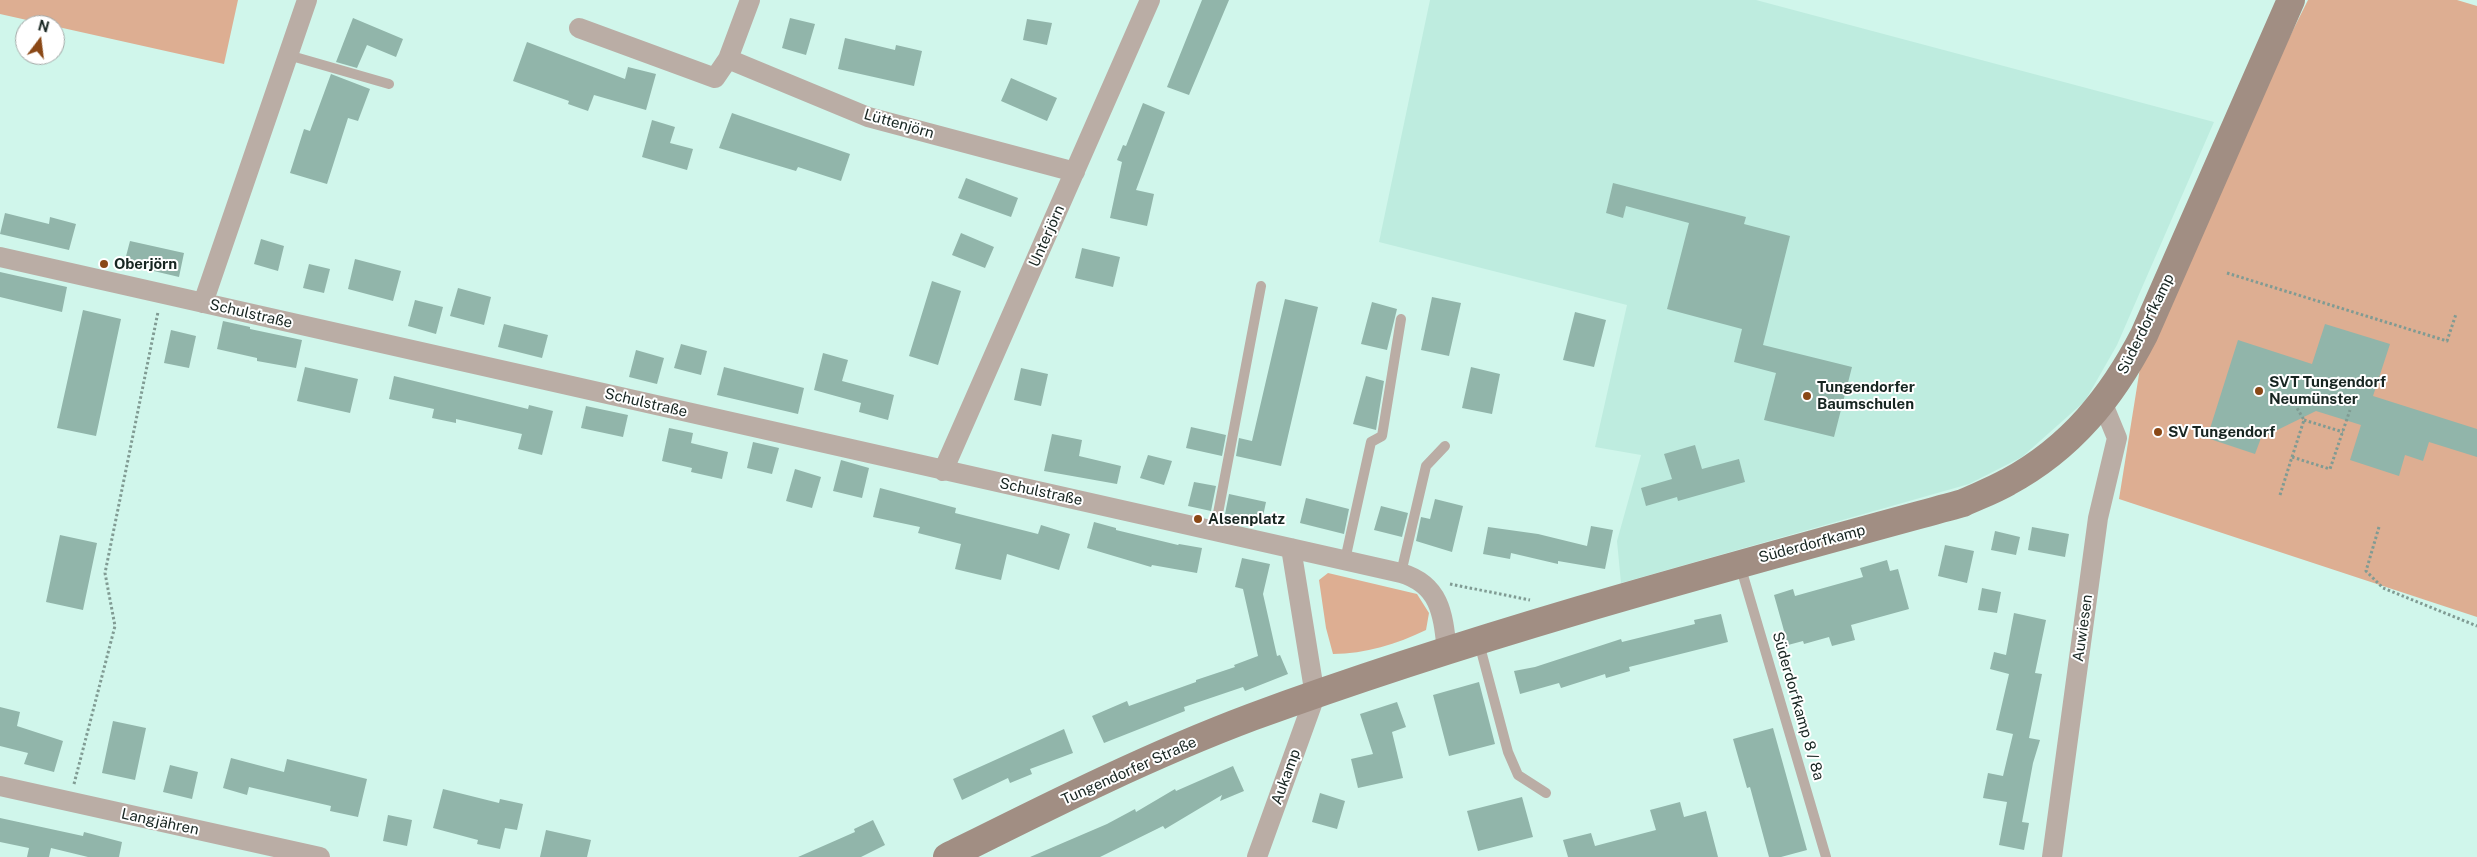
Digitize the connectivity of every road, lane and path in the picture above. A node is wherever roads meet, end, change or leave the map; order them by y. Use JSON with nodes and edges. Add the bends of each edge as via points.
{"nodes":[{"id":1,"x":307,"y":0,"type":"edge"},
{"id":2,"x":750,"y":0,"type":"edge"},
{"id":3,"x":1150,"y":0,"type":"edge"},
{"id":4,"x":2291,"y":0,"type":"edge"},
{"id":5,"x":579,"y":28,"type":"dead end"},
{"id":6,"x":288,"y":55,"type":"junction"},
{"id":7,"x":728,"y":59,"type":"junction"},
{"id":8,"x":389,"y":84,"type":"dead end"},
{"id":9,"x":1075,"y":172,"type":"junction"},
{"id":10,"x":0,"y":257,"type":"edge"},
{"id":11,"x":2227,"y":273,"type":"dead end"},
{"id":12,"x":1261,"y":286,"type":"dead end"},
{"id":13,"x":162,"y":294,"type":"junction"},
{"id":14,"x":203,"y":303,"type":"junction"},
{"id":15,"x":2456,"y":314,"type":"dead end"},
{"id":16,"x":1401,"y":319,"type":"dead end"},
{"id":17,"x":2102,"y":404,"type":"junction"},
{"id":18,"x":2297,"y":408,"type":"dead end"},
{"id":19,"x":2350,"y":410,"type":"dead end"},
{"id":20,"x":2304,"y":420,"type":"junction"},
{"id":21,"x":2343,"y":432,"type":"junction"},
{"id":22,"x":1445,"y":446,"type":"dead end"},
{"id":23,"x":2292,"y":457,"type":"junction"},
{"id":24,"x":942,"y":471,"type":"junction"},
{"id":25,"x":2280,"y":495,"type":"dead end"},
{"id":26,"x":2379,"y":527,"type":"dead end"},
{"id":27,"x":1215,"y":529,"type":"junction"},
{"id":28,"x":1292,"y":548,"type":"junction"},
{"id":29,"x":1345,"y":560,"type":"junction"},
{"id":30,"x":1740,"y":564,"type":"junction"},
{"id":31,"x":1408,"y":575,"type":"junction"},
{"id":32,"x":1540,"y":601,"type":"dead end"},
{"id":33,"x":2477,"y":626,"type":"edge"},
{"id":34,"x":1478,"y":642,"type":"junction"},
{"id":35,"x":1447,"y":651,"type":"junction"},
{"id":36,"x":1315,"y":696,"type":"junction"},
{"id":37,"x":0,"y":786,"type":"edge"},
{"id":38,"x":1546,"y":793,"type":"dead end"},
{"id":39,"x":69,"y":802,"type":"junction"},
{"id":40,"x":320,"y":857,"type":"edge"},
{"id":41,"x":947,"y":857,"type":"edge"},
{"id":42,"x":1257,"y":857,"type":"edge"},
{"id":43,"x":1826,"y":857,"type":"edge"},
{"id":44,"x":2052,"y":857,"type":"edge"}],
"edges":[{"from":1,"to":6,"type":"street"},
{"from":2,"to":7,"type":"street"},
{"from":3,"to":9,"type":"street","name":"Unterjörn"},
{"from":4,"to":17,"type":"main road","name":"Süderdorfkamp","via":[[2144,335]]},
{"from":5,"to":7,"type":"street","via":[[715,78]]},
{"from":6,"to":8,"type":"lane"},
{"from":6,"to":14,"type":"street"},
{"from":7,"to":9,"type":"street","name":"Lüttenjörn","via":[[868,117]]},
{"from":9,"to":24,"type":"street","name":"Unterjörn"},
{"from":10,"to":13,"type":"street","name":"Schulstraße"},
{"from":11,"to":15,"type":"path","via":[[2447,341]]},
{"from":12,"to":27,"type":"lane"},
{"from":13,"to":14,"type":"street","name":"Schulstraße"},
{"from":13,"to":39,"type":"path","via":[[105,573],[115,626]]},
{"from":14,"to":24,"type":"street","name":"Schulstraße"},
{"from":16,"to":29,"type":"lane","via":[[1382,436],[1371,442]]},
{"from":17,"to":30,"type":"main road","name":"Süderdorfkamp","via":[[2075,433],[2044,458],[2009,482],[1963,503]]},
{"from":17,"to":44,"type":"street","name":"Auwiesen","via":[[2117,438],[2098,518]]},
{"from":18,"to":20,"type":"path"},
{"from":19,"to":21,"type":"path"},
{"from":20,"to":21,"type":"path"},
{"from":20,"to":23,"type":"path"},
{"from":21,"to":23,"type":"path","via":[[2330,469]]},
{"from":22,"to":31,"type":"lane","via":[[1426,466]]},
{"from":23,"to":25,"type":"path"},
{"from":24,"to":27,"type":"street","name":"Schulstraße"},
{"from":26,"to":33,"type":"path","via":[[2366,570],[2383,588]]},
{"from":27,"to":28,"type":"street","name":"Schulstraße"},
{"from":28,"to":29,"type":"street"},
{"from":28,"to":36,"type":"street"},
{"from":29,"to":31,"type":"street"},
{"from":30,"to":34,"type":"main road","name":"Süderdorfkamp"},
{"from":30,"to":43,"type":"lane","name":"Süderdorfkamp 8 / 8a"},
{"from":31,"to":32,"type":"path"},
{"from":31,"to":35,"type":"street","via":[[1435,594],[1444,624]]},
{"from":34,"to":35,"type":"main road"},
{"from":34,"to":38,"type":"lane","via":[[1508,752],[1518,775]]},
{"from":35,"to":36,"type":"main road"},
{"from":36,"to":41,"type":"main road","name":"Tungendorfer Straße","via":[[1187,744]]},
{"from":36,"to":42,"type":"street","name":"Aukamp"},
{"from":37,"to":39,"type":"street","name":"Langjähren"},
{"from":39,"to":40,"type":"street","name":"Langjähren"}]}
